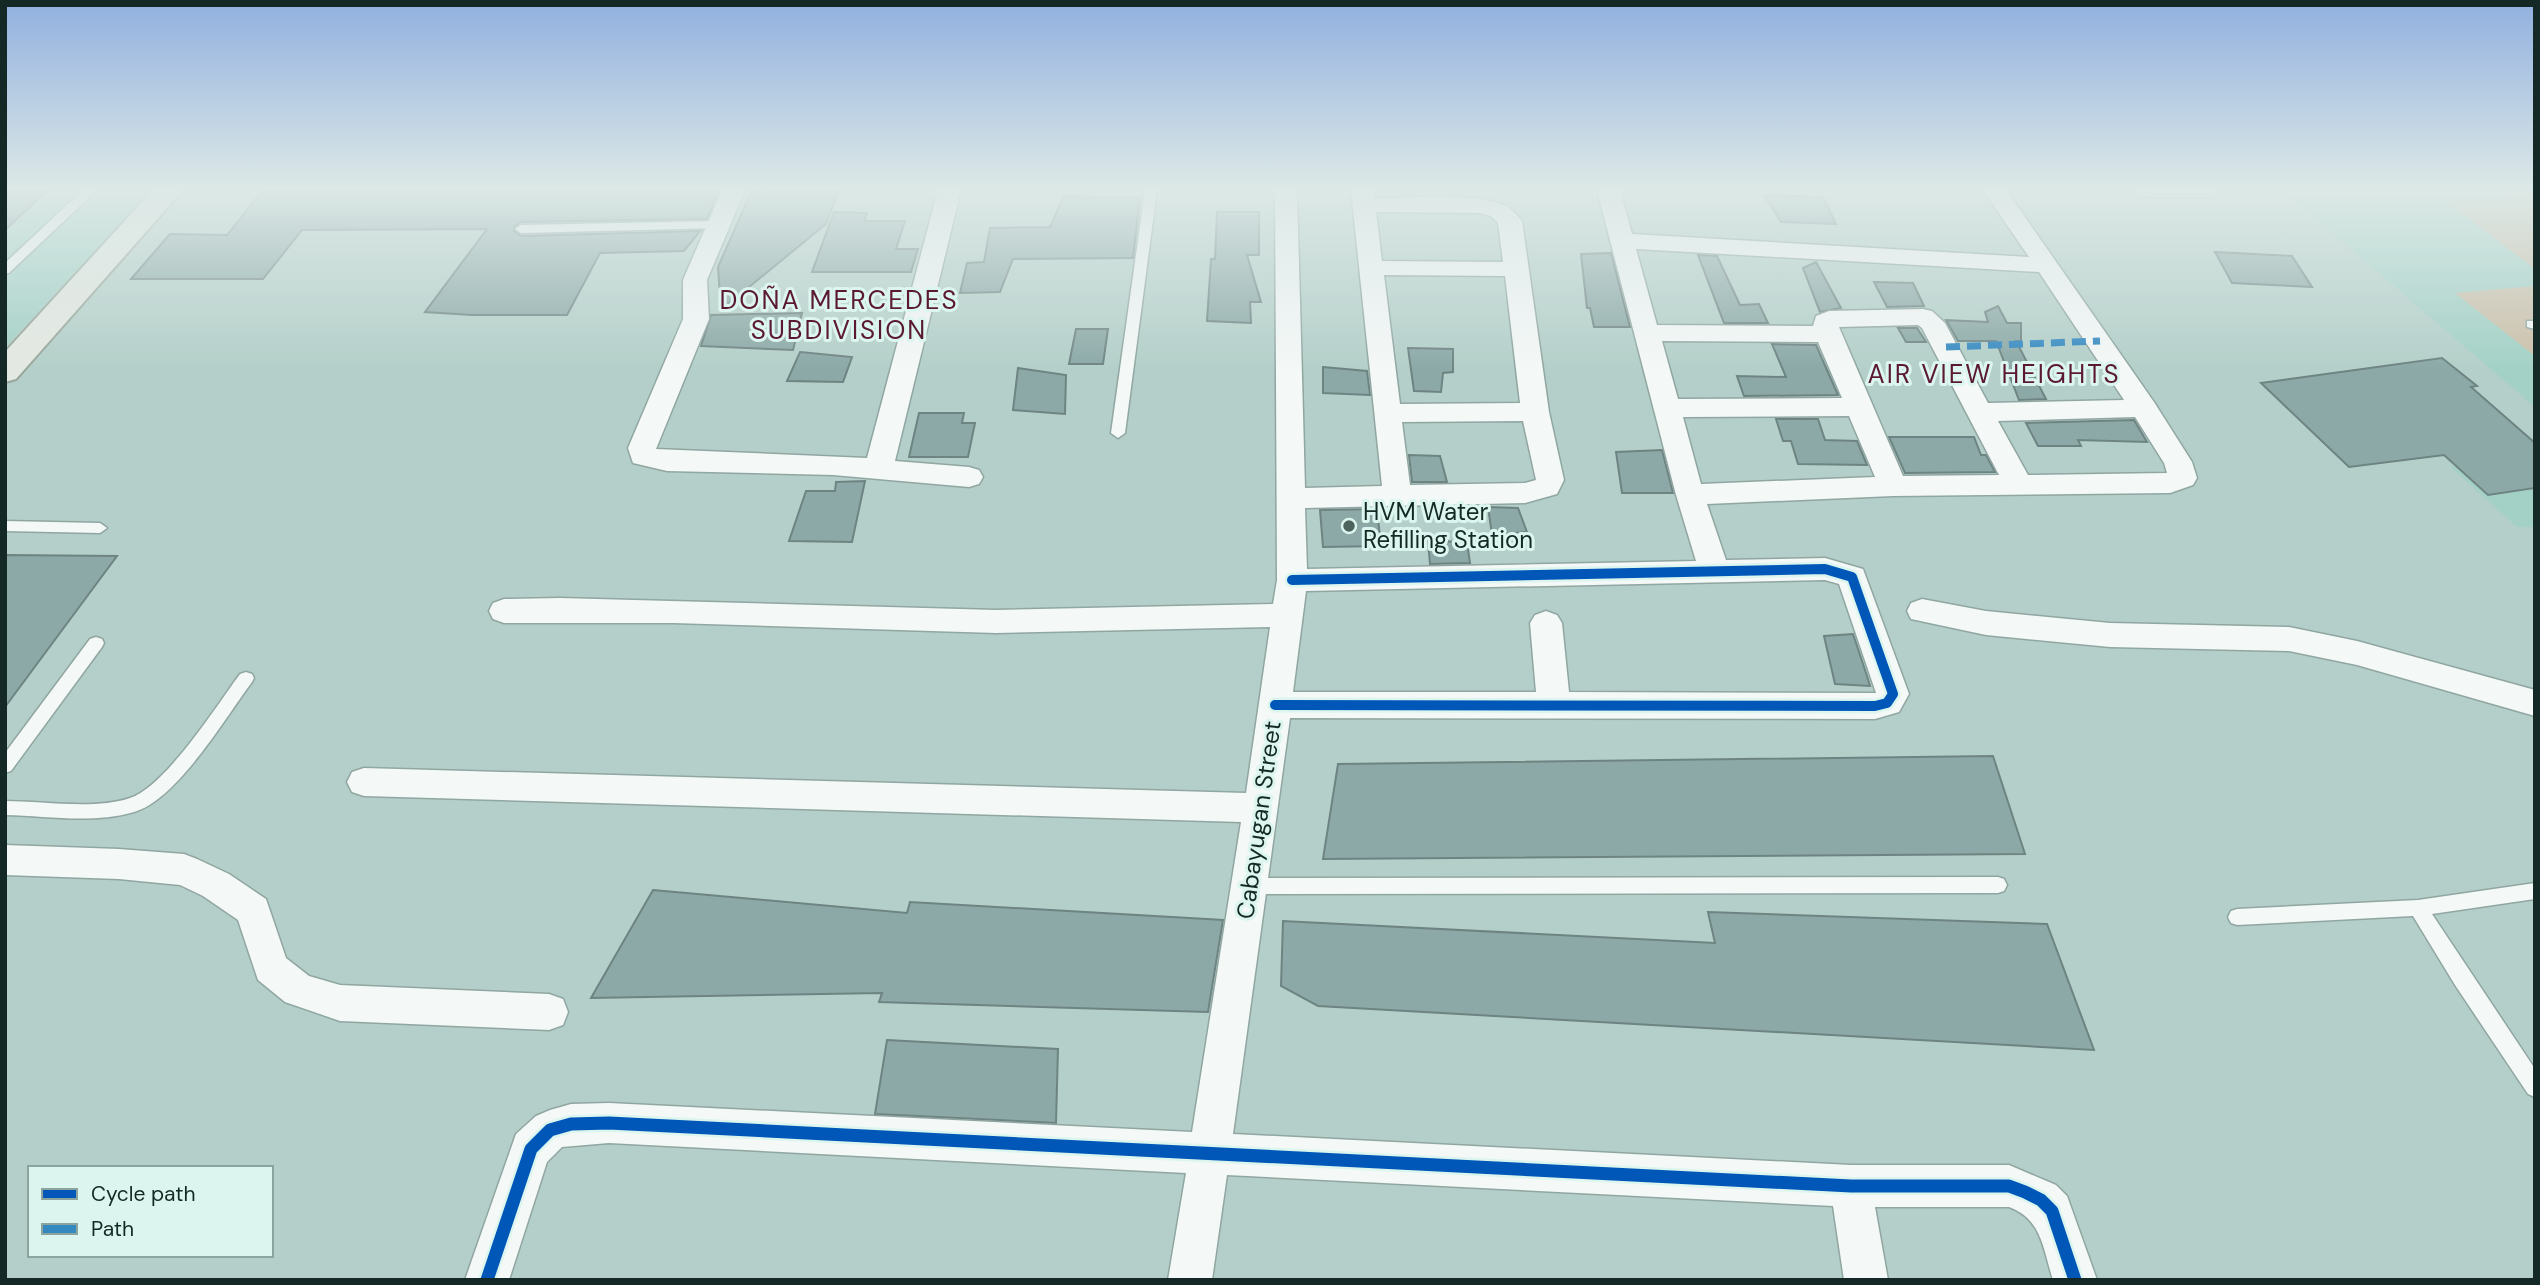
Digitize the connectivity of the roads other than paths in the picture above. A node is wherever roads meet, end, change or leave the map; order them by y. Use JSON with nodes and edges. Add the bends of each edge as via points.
{"nodes":[{"id":1,"x":26,"y":250,"type":"edge"},
{"id":2,"x":115,"y":250,"type":"edge"},
{"id":3,"x":707,"y":250,"type":"edge"},
{"id":4,"x":935,"y":250,"type":"edge"},
{"id":5,"x":1143,"y":250,"type":"edge"},
{"id":6,"x":1287,"y":250,"type":"edge"},
{"id":7,"x":1369,"y":250,"type":"edge"},
{"id":8,"x":1514,"y":250,"type":"edge"},
{"id":9,"x":1624,"y":250,"type":"edge"},
{"id":10,"x":1781,"y":250,"type":"edge"},
{"id":11,"x":2036,"y":250,"type":"edge"},
{"id":12,"x":2047,"y":265,"type":"junction"},
{"id":13,"x":1371,"y":268,"type":"junction"},
{"id":14,"x":1516,"y":269,"type":"junction"},
{"id":15,"x":5,"y":270,"type":"edge"},
{"id":16,"x":1646,"y":333,"type":"junction"},
{"id":17,"x":1828,"y":334,"type":"junction"},
{"id":18,"x":5,"y":372,"type":"edge"},
{"id":19,"x":1858,"y":407,"type":"junction"},
{"id":20,"x":1668,"y":408,"type":"junction"},
{"id":21,"x":2144,"y":408,"type":"junction"},
{"id":22,"x":1535,"y":412,"type":"junction"},
{"id":23,"x":1980,"y":412,"type":"junction"},
{"id":24,"x":1387,"y":413,"type":"junction"},
{"id":25,"x":1118,"y":433,"type":"dead end"},
{"id":26,"x":879,"y":467,"type":"junction"},
{"id":27,"x":969,"y":477,"type":"dead end"},
{"id":28,"x":2019,"y":485,"type":"junction"},
{"id":29,"x":1893,"y":486,"type":"junction"},
{"id":30,"x":1690,"y":495,"type":"junction"},
{"id":31,"x":1397,"y":496,"type":"junction"},
{"id":32,"x":1292,"y":498,"type":"junction"},
{"id":33,"x":5,"y":526,"type":"edge"},
{"id":34,"x":100,"y":528,"type":"dead end"},
{"id":35,"x":1715,"y":573,"type":"junction"},
{"id":36,"x":1292,"y":580,"type":"junction"},
{"id":37,"x":503,"y":611,"type":"dead end"},
{"id":38,"x":1922,"y":611,"type":"dead end"},
{"id":39,"x":1288,"y":615,"type":"junction"},
{"id":40,"x":1546,"y":623,"type":"dead end"},
{"id":41,"x":96,"y":643,"type":"dead end"},
{"id":42,"x":246,"y":678,"type":"dead end"},
{"id":43,"x":2535,"y":703,"type":"edge"},
{"id":44,"x":1275,"y":705,"type":"junction"},
{"id":45,"x":1554,"y":706,"type":"junction"},
{"id":46,"x":5,"y":766,"type":"edge"},
{"id":47,"x":364,"y":782,"type":"dead end"},
{"id":48,"x":5,"y":808,"type":"edge"},
{"id":49,"x":1260,"y":808,"type":"junction"},
{"id":50,"x":5,"y":860,"type":"edge"},
{"id":51,"x":1998,"y":885,"type":"dead end"},
{"id":52,"x":1250,"y":887,"type":"junction"},
{"id":53,"x":2535,"y":891,"type":"edge"},
{"id":54,"x":2418,"y":908,"type":"junction"},
{"id":55,"x":2237,"y":917,"type":"dead end"},
{"id":56,"x":549,"y":1012,"type":"dead end"},
{"id":57,"x":2535,"y":1087,"type":"edge"},
{"id":58,"x":1210,"y":1153,"type":"junction"},
{"id":59,"x":1851,"y":1186,"type":"junction"},
{"id":60,"x":487,"y":1280,"type":"edge"},
{"id":61,"x":1190,"y":1280,"type":"edge"},
{"id":62,"x":1866,"y":1280,"type":"edge"},
{"id":63,"x":2075,"y":1280,"type":"edge"}],
"edges":[{"from":1,"to":15,"type":"lane"},
{"from":2,"to":18,"type":"main road"},
{"from":3,"to":26,"type":"street","via":[[695,280],[696,319],[642,448],[643,456],[667,461]]},
{"from":4,"to":26,"type":"street"},
{"from":5,"to":25,"type":"lane"},
{"from":6,"to":32,"type":"street","name":"Cabayugan Street"},
{"from":7,"to":13,"type":"street"},
{"from":8,"to":14,"type":"street"},
{"from":9,"to":16,"type":"street"},
{"from":10,"to":12,"type":"street"},
{"from":11,"to":12,"type":"street"},
{"from":12,"to":21,"type":"street"},
{"from":13,"to":14,"type":"street"},
{"from":13,"to":24,"type":"street"},
{"from":14,"to":22,"type":"street"},
{"from":16,"to":17,"type":"street"},
{"from":16,"to":20,"type":"street"},
{"from":17,"to":19,"type":"street"},
{"from":17,"to":23,"type":"street","via":[[1825,322],[1835,318],[1923,317],[1936,328]]},
{"from":19,"to":20,"type":"street"},
{"from":19,"to":29,"type":"street"},
{"from":20,"to":30,"type":"street"},
{"from":21,"to":23,"type":"street"},
{"from":21,"to":28,"type":"street","via":[[2178,462],[2183,478],[2179,481]]},
{"from":22,"to":24,"type":"street"},
{"from":22,"to":31,"type":"street","via":[[1550,480],[1547,487],[1525,493]]},
{"from":23,"to":28,"type":"street"},
{"from":24,"to":31,"type":"street"},
{"from":26,"to":27,"type":"street"},
{"from":28,"to":29,"type":"street"},
{"from":29,"to":30,"type":"street"},
{"from":30,"to":35,"type":"street"},
{"from":31,"to":32,"type":"street"},
{"from":32,"to":36,"type":"street","name":"Cabayugan Street"},
{"from":33,"to":34,"type":"lane"},
{"from":35,"to":36,"type":"street"},
{"from":35,"to":45,"type":"street","via":[[1825,569],[1852,577],[1893,694],[1887,703]]},
{"from":36,"to":39,"type":"street","name":"Cabayugan Street"},
{"from":37,"to":39,"type":"street","via":[[955,621]]},
{"from":38,"to":43,"type":"street","via":[[2052,631],[2289,639],[2357,653]]},
{"from":39,"to":44,"type":"street","name":"Cabayugan Street"},
{"from":40,"to":45,"type":"street"},
{"from":41,"to":46,"type":"lane"},
{"from":42,"to":48,"type":"lane","via":[[163,786],[135,805]]},
{"from":44,"to":45,"type":"street"},
{"from":44,"to":49,"type":"street","name":"Cabayugan Street"},
{"from":47,"to":49,"type":"street"},
{"from":49,"to":52,"type":"street","name":"Cabayugan Street"},
{"from":50,"to":56,"type":"street","via":[[184,870],[253,910],[271,968],[298,990],[341,1003]]},
{"from":51,"to":52,"type":"lane"},
{"from":52,"to":58,"type":"street","name":"Cabayugan Street"},
{"from":53,"to":54,"type":"lane"},
{"from":54,"to":55,"type":"lane"},
{"from":54,"to":57,"type":"lane"},
{"from":58,"to":59,"type":"street"},
{"from":58,"to":60,"type":"street","via":[[571,1124],[550,1130],[531,1149]]},
{"from":58,"to":61,"type":"street","name":"Cabayugan Street"},
{"from":59,"to":62,"type":"street"},
{"from":59,"to":63,"type":"street","via":[[2009,1186],[2025,1192],[2052,1211]]}]}
